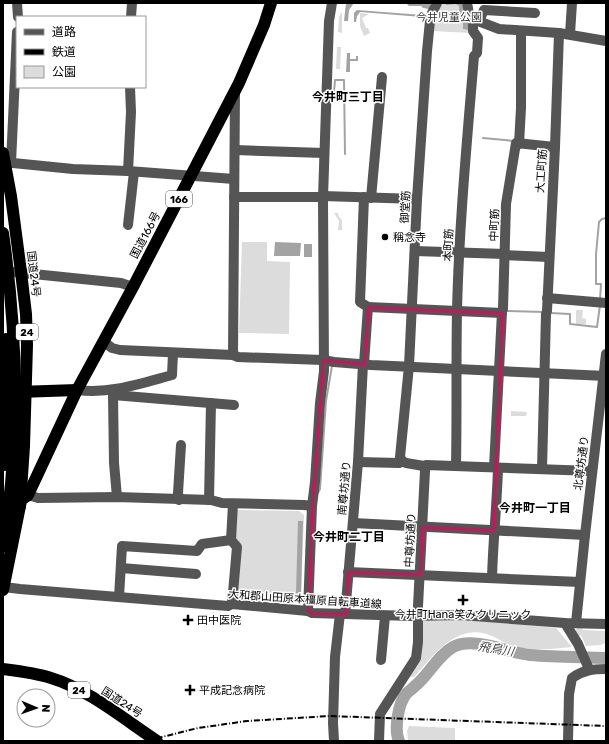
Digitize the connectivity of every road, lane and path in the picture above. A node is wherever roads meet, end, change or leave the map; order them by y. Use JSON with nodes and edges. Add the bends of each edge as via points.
{"nodes":[{"id":1,"x":17,"y":3,"type":"edge"},
{"id":2,"x":132,"y":3,"type":"edge"},
{"id":3,"x":271,"y":3,"type":"edge"},
{"id":4,"x":332,"y":3,"type":"edge"},
{"id":5,"x":437,"y":3,"type":"edge"},
{"id":6,"x":467,"y":3,"type":"edge"},
{"id":7,"x":572,"y":3,"type":"edge"},
{"id":8,"x":535,"y":13,"type":"dead end"},
{"id":9,"x":18,"y":16,"type":"edge"},
{"id":10,"x":131,"y":16,"type":"edge"},
{"id":11,"x":475,"y":22,"type":"junction"},
{"id":12,"x":521,"y":32,"type":"junction"},
{"id":13,"x":559,"y":33,"type":"junction"},
{"id":14,"x":570,"y":34,"type":"junction"},
{"id":15,"x":606,"y":41,"type":"edge"},
{"id":16,"x":16,"y":69,"type":"edge"},
{"id":17,"x":382,"y":77,"type":"dead end"},
{"id":18,"x":130,"y":88,"type":"edge"},
{"id":19,"x":235,"y":91,"type":"junction"},
{"id":20,"x":517,"y":143,"type":"junction"},
{"id":21,"x":555,"y":147,"type":"junction"},
{"id":22,"x":235,"y":150,"type":"junction"},
{"id":23,"x":324,"y":153,"type":"junction"},
{"id":24,"x":6,"y":160,"type":"edge"},
{"id":25,"x":131,"y":172,"type":"junction"},
{"id":26,"x":190,"y":177,"type":"junction"},
{"id":27,"x":3,"y":180,"type":"edge"},
{"id":28,"x":234,"y":180,"type":"junction"},
{"id":29,"x":234,"y":197,"type":"junction"},
{"id":30,"x":323,"y":197,"type":"junction"},
{"id":31,"x":367,"y":198,"type":"junction"},
{"id":32,"x":417,"y":199,"type":"junction"},
{"id":33,"x":128,"y":225,"type":"dead end"},
{"id":34,"x":3,"y":233,"type":"edge"},
{"id":35,"x":415,"y":251,"type":"junction"},
{"id":36,"x":460,"y":253,"type":"junction"},
{"id":37,"x":505,"y":255,"type":"junction"},
{"id":38,"x":549,"y":257,"type":"junction"},
{"id":39,"x":3,"y":271,"type":"edge"},
{"id":40,"x":19,"y":276,"type":"junction"},
{"id":41,"x":133,"y":287,"type":"junction"},
{"id":42,"x":547,"y":298,"type":"junction"},
{"id":43,"x":606,"y":303,"type":"edge"},
{"id":44,"x":3,"y":305,"type":"edge"},
{"id":45,"x":368,"y":307,"type":"junction"},
{"id":46,"x":412,"y":308,"type":"junction"},
{"id":47,"x":458,"y":310,"type":"junction"},
{"id":48,"x":502,"y":311,"type":"junction"},
{"id":49,"x":103,"y":341,"type":"junction"},
{"id":50,"x":173,"y":353,"type":"junction"},
{"id":51,"x":606,"y":354,"type":"edge"},
{"id":52,"x":233,"y":355,"type":"junction"},
{"id":53,"x":323,"y":360,"type":"junction"},
{"id":54,"x":364,"y":364,"type":"junction"},
{"id":55,"x":409,"y":366,"type":"junction"},
{"id":56,"x":457,"y":368,"type":"junction"},
{"id":57,"x":500,"y":370,"type":"junction"},
{"id":58,"x":544,"y":372,"type":"junction"},
{"id":59,"x":605,"y":376,"type":"edge"},
{"id":60,"x":77,"y":390,"type":"junction"},
{"id":61,"x":3,"y":391,"type":"edge"},
{"id":62,"x":25,"y":392,"type":"junction"},
{"id":63,"x":113,"y":393,"type":"junction"},
{"id":64,"x":212,"y":403,"type":"junction"},
{"id":65,"x":234,"y":405,"type":"dead end"},
{"id":66,"x":181,"y":445,"type":"dead end"},
{"id":67,"x":402,"y":461,"type":"junction"},
{"id":68,"x":358,"y":462,"type":"junction"},
{"id":69,"x":424,"y":466,"type":"junction"},
{"id":70,"x":456,"y":466,"type":"junction"},
{"id":71,"x":496,"y":467,"type":"junction"},
{"id":72,"x":542,"y":469,"type":"junction"},
{"id":73,"x":592,"y":471,"type":"junction"},
{"id":74,"x":3,"y":494,"type":"edge"},
{"id":75,"x":28,"y":495,"type":"junction"},
{"id":76,"x":117,"y":497,"type":"junction"},
{"id":77,"x":179,"y":500,"type":"junction"},
{"id":78,"x":209,"y":500,"type":"junction"},
{"id":79,"x":233,"y":504,"type":"junction"},
{"id":80,"x":20,"y":506,"type":"junction"},
{"id":81,"x":312,"y":506,"type":"junction"},
{"id":82,"x":353,"y":523,"type":"junction"},
{"id":83,"x":422,"y":527,"type":"junction"},
{"id":84,"x":493,"y":530,"type":"junction"},
{"id":85,"x":585,"y":534,"type":"junction"},
{"id":86,"x":231,"y":540,"type":"junction"},
{"id":87,"x":3,"y":547,"type":"edge"},
{"id":88,"x":121,"y":568,"type":"junction"},
{"id":89,"x":348,"y":572,"type":"junction"},
{"id":90,"x":196,"y":574,"type":"dead end"},
{"id":91,"x":420,"y":574,"type":"junction"},
{"id":92,"x":492,"y":578,"type":"junction"},
{"id":93,"x":580,"y":582,"type":"junction"},
{"id":94,"x":3,"y":588,"type":"edge"},
{"id":95,"x":119,"y":597,"type":"junction"},
{"id":96,"x":232,"y":604,"type":"junction"},
{"id":97,"x":308,"y":611,"type":"junction"},
{"id":98,"x":343,"y":614,"type":"junction"},
{"id":99,"x":384,"y":616,"type":"junction"},
{"id":100,"x":418,"y":616,"type":"junction"},
{"id":101,"x":565,"y":623,"type":"junction"},
{"id":102,"x":576,"y":623,"type":"junction"},
{"id":103,"x":606,"y":624,"type":"edge"},
{"id":104,"x":381,"y":660,"type":"dead end"},
{"id":105,"x":588,"y":667,"type":"junction"},
{"id":106,"x":3,"y":669,"type":"edge"},
{"id":107,"x":606,"y":669,"type":"edge"},
{"id":108,"x":157,"y":741,"type":"edge"},
{"id":109,"x":334,"y":741,"type":"edge"},
{"id":110,"x":379,"y":741,"type":"edge"},
{"id":111,"x":568,"y":741,"type":"edge"}],
"edges":[{"from":1,"to":9,"type":"street"},
{"from":2,"to":10,"type":"street"},
{"from":3,"to":19,"type":"highway","name":"国道166号","number":"166"},
{"from":4,"to":23,"type":"street","via":[[329,21]]},
{"from":5,"to":32,"type":"street","name":"御堂筋","via":[[430,21]]},
{"from":6,"to":11,"type":"street","name":"本町筋","via":[[469,14]]},
{"from":7,"to":14,"type":"street"},
{"from":8,"to":11,"type":"street","via":[[484,10]]},
{"from":11,"to":12,"type":"street"},
{"from":11,"to":36,"type":"street","name":"本町筋","via":[[473,31],[478,38],[467,137]]},
{"from":12,"to":13,"type":"street"},
{"from":12,"to":20,"type":"street","name":"中町筋","via":[[521,108]]},
{"from":13,"to":14,"type":"street"},
{"from":13,"to":21,"type":"street","name":"大工町筋"},
{"from":14,"to":15,"type":"street"},
{"from":16,"to":24,"type":"street"},
{"from":17,"to":31,"type":"street"},
{"from":18,"to":25,"type":"street"},
{"from":19,"to":22,"type":"street"},
{"from":19,"to":26,"type":"highway","name":"国道166号","number":"166"},
{"from":20,"to":21,"type":"street"},
{"from":20,"to":37,"type":"street","name":"中町筋","via":[[506,204]]},
{"from":21,"to":38,"type":"street","name":"大工町筋"},
{"from":22,"to":23,"type":"street"},
{"from":22,"to":28,"type":"street"},
{"from":23,"to":30,"type":"street"},
{"from":24,"to":25,"type":"street","via":[[73,169]]},
{"from":24,"to":40,"type":"highway","name":"国道24号","number":"24"},
{"from":25,"to":26,"type":"street"},
{"from":25,"to":33,"type":"street"},
{"from":26,"to":28,"type":"street"},
{"from":26,"to":41,"type":"highway","name":"国道166号","number":"166"},
{"from":27,"to":40,"type":"highway"},
{"from":28,"to":29,"type":"street"},
{"from":29,"to":30,"type":"street"},
{"from":29,"to":52,"type":"street"},
{"from":30,"to":31,"type":"street"},
{"from":30,"to":53,"type":"street"},
{"from":31,"to":32,"type":"street"},
{"from":31,"to":45,"type":"street","via":[[360,302]]},
{"from":32,"to":35,"type":"street","name":"御堂筋"},
{"from":34,"to":87,"type":"highway","via":[[16,388],[13,479]]},
{"from":35,"to":36,"type":"street"},
{"from":35,"to":46,"type":"street","name":"御堂筋"},
{"from":36,"to":37,"type":"street"},
{"from":36,"to":47,"type":"street","name":"本町筋"},
{"from":37,"to":38,"type":"street"},
{"from":37,"to":48,"type":"street","name":"中町筋"},
{"from":38,"to":42,"type":"street","name":"大工町筋"},
{"from":39,"to":40,"type":"street"},
{"from":40,"to":41,"type":"street","via":[[121,283]]},
{"from":40,"to":62,"type":"highway","name":"国道24号","number":"24","via":[[26,314]]},
{"from":41,"to":49,"type":"highway","name":"国道166号","number":"166"},
{"from":42,"to":43,"type":"street"},
{"from":42,"to":58,"type":"street","name":"大工町筋"},
{"from":44,"to":74,"type":"highway","via":[[7,436]]},
{"from":45,"to":46,"type":"street"},
{"from":45,"to":54,"type":"street","name":"南尊坊通り"},
{"from":46,"to":47,"type":"street"},
{"from":46,"to":55,"type":"street","name":"御堂筋"},
{"from":47,"to":48,"type":"street"},
{"from":47,"to":56,"type":"street","name":"本町筋"},
{"from":48,"to":57,"type":"street","name":"中町筋"},
{"from":49,"to":50,"type":"street","via":[[120,350]]},
{"from":49,"to":60,"type":"highway","name":"国道166号","number":"166"},
{"from":50,"to":52,"type":"street"},
{"from":50,"to":63,"type":"street","via":[[172,375]]},
{"from":51,"to":59,"type":"street","name":"北尊坊通り"},
{"from":52,"to":53,"type":"street"},
{"from":53,"to":54,"type":"street"},
{"from":53,"to":81,"type":"street"},
{"from":54,"to":55,"type":"street"},
{"from":54,"to":68,"type":"street","name":"南尊坊通り"},
{"from":55,"to":56,"type":"street"},
{"from":55,"to":67,"type":"street","name":"御堂筋","via":[[400,457]]},
{"from":56,"to":57,"type":"street"},
{"from":56,"to":70,"type":"street","name":"本町筋"},
{"from":57,"to":58,"type":"street"},
{"from":57,"to":71,"type":"street","name":"中町筋"},
{"from":58,"to":59,"type":"street"},
{"from":58,"to":72,"type":"street","name":"大工町筋"},
{"from":59,"to":73,"type":"street","name":"北尊坊通り"},
{"from":60,"to":62,"type":"highway"},
{"from":60,"to":63,"type":"street"},
{"from":60,"to":75,"type":"highway","name":"国道166号","number":"166"},
{"from":61,"to":62,"type":"highway"},
{"from":62,"to":80,"type":"highway","name":"国道24号","number":"24"},
{"from":63,"to":64,"type":"street"},
{"from":63,"to":76,"type":"street"},
{"from":64,"to":65,"type":"street"},
{"from":64,"to":78,"type":"street"},
{"from":66,"to":77,"type":"street"},
{"from":67,"to":68,"type":"street"},
{"from":67,"to":69,"type":"street"},
{"from":68,"to":82,"type":"street","name":"南尊坊通り"},
{"from":69,"to":70,"type":"street"},
{"from":69,"to":83,"type":"street","name":"中尊坊通り"},
{"from":70,"to":71,"type":"street"},
{"from":71,"to":72,"type":"street"},
{"from":71,"to":84,"type":"street","name":"中町筋"},
{"from":72,"to":73,"type":"street"},
{"from":73,"to":85,"type":"street","name":"北尊坊通り"},
{"from":75,"to":76,"type":"street","via":[[38,498]]},
{"from":75,"to":80,"type":"highway","name":"国道166号","number":"166","via":[[21,500]]},
{"from":76,"to":77,"type":"street"},
{"from":77,"to":78,"type":"street"},
{"from":78,"to":79,"type":"street"},
{"from":79,"to":81,"type":"street"},
{"from":79,"to":86,"type":"street"},
{"from":80,"to":94,"type":"highway","name":"国道24号","number":"24"},
{"from":81,"to":97,"type":"street"},
{"from":82,"to":83,"type":"street"},
{"from":82,"to":89,"type":"street","name":"南尊坊通り"},
{"from":83,"to":84,"type":"street"},
{"from":83,"to":91,"type":"street","name":"中尊坊通り"},
{"from":84,"to":85,"type":"street"},
{"from":84,"to":92,"type":"street","name":"中町筋"},
{"from":85,"to":93,"type":"street","name":"北尊坊通り"},
{"from":86,"to":88,"type":"street","via":[[202,544],[196,551],[122,546]]},
{"from":86,"to":96,"type":"street","via":[[236,547]]},
{"from":88,"to":90,"type":"street"},
{"from":88,"to":95,"type":"street"},
{"from":89,"to":91,"type":"street"},
{"from":89,"to":98,"type":"street","name":"南尊坊通り"},
{"from":91,"to":92,"type":"street"},
{"from":91,"to":100,"type":"street","name":"中尊坊通り"},
{"from":92,"to":93,"type":"street"},
{"from":93,"to":102,"type":"street","name":"北尊坊通り"},
{"from":94,"to":95,"type":"street","name":"大和郡山田原本橿原自転車道線"},
{"from":95,"to":96,"type":"street","name":"大和郡山田原本橿原自転車道線","via":[[228,606]]},
{"from":96,"to":97,"type":"street","name":"大和郡山田原本橿原自転車道線"},
{"from":97,"to":98,"type":"street","name":"大和郡山田原本橿原自転車道線"},
{"from":98,"to":99,"type":"street","name":"大和郡山田原本橿原自転車道線"},
{"from":98,"to":109,"type":"street","name":"南尊坊通り","via":[[334,657]]},
{"from":99,"to":100,"type":"street","name":"大和郡山田原本橿原自転車道線"},
{"from":99,"to":104,"type":"street"},
{"from":100,"to":101,"type":"street","name":"大和郡山田原本橿原自転車道線","via":[[460,615]]},
{"from":100,"to":110,"type":"street","name":"中尊坊通り","via":[[416,658],[380,714]]},
{"from":101,"to":102,"type":"street","name":"大和郡山田原本橿原自転車道線"},
{"from":101,"to":105,"type":"street"},
{"from":102,"to":103,"type":"street","name":"大和郡山田原本橿原自転車道線"},
{"from":105,"to":107,"type":"street"},
{"from":105,"to":111,"type":"street","via":[[572,678]]},
{"from":106,"to":108,"type":"highway","name":"国道24号","number":"24","via":[[66,683],[106,706]]}]}
